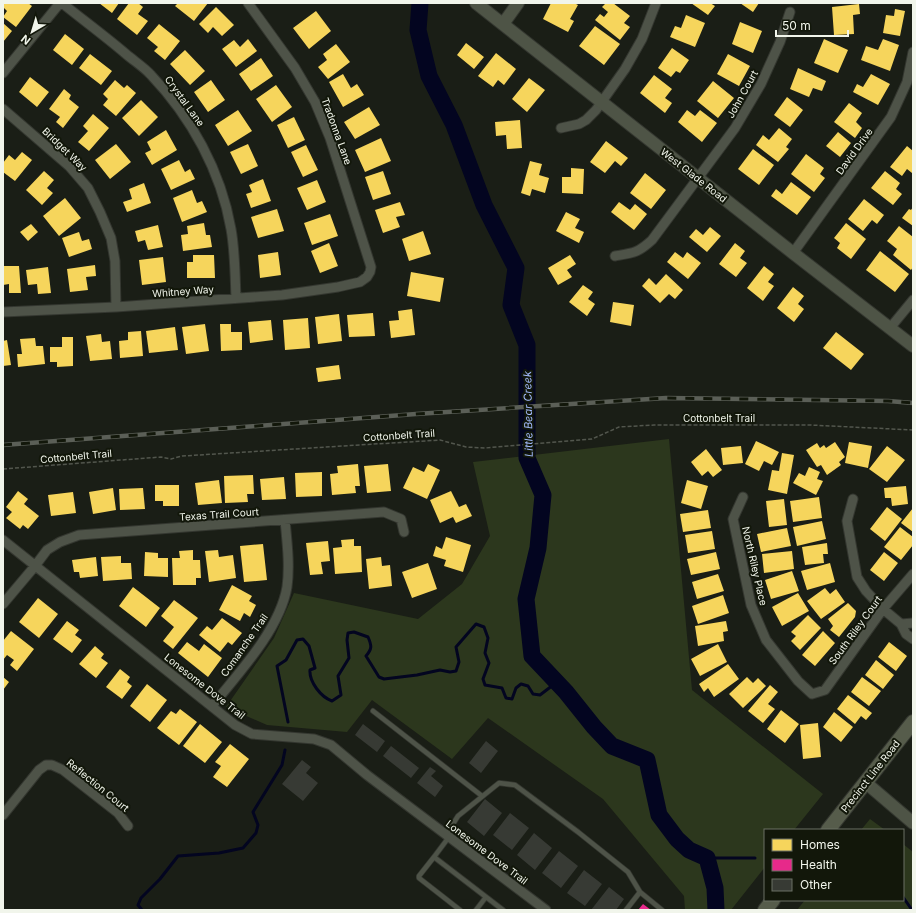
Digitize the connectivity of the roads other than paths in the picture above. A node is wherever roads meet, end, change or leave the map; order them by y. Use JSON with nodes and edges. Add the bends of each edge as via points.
{"nodes":[{"id":1,"x":61,"y":3,"type":"edge"},
{"id":2,"x":248,"y":3,"type":"edge"},
{"id":3,"x":476,"y":3,"type":"edge"},
{"id":4,"x":518,"y":3,"type":"edge"},
{"id":5,"x":656,"y":3,"type":"edge"},
{"id":6,"x":790,"y":12,"type":"dead end"},
{"id":7,"x":503,"y":24,"type":"junction"},
{"id":8,"x":913,"y":52,"type":"edge"},
{"id":9,"x":3,"y":73,"type":"edge"},
{"id":10,"x":602,"y":102,"type":"junction"},
{"id":11,"x":3,"y":109,"type":"edge"},
{"id":12,"x":561,"y":128,"type":"dead end"},
{"id":13,"x":697,"y":177,"type":"junction"},
{"id":14,"x":793,"y":253,"type":"junction"},
{"id":15,"x":615,"y":256,"type":"dead end"},
{"id":16,"x":362,"y":280,"type":"joint"},
{"id":17,"x":236,"y":298,"type":"junction"},
{"id":18,"x":913,"y":300,"type":"edge"},
{"id":19,"x":116,"y":307,"type":"junction"},
{"id":20,"x":3,"y":312,"type":"edge"},
{"id":21,"x":890,"y":328,"type":"junction"},
{"id":22,"x":913,"y":346,"type":"edge"},
{"id":23,"x":743,"y":497,"type":"dead end"},
{"id":24,"x":853,"y":499,"type":"dead end"},
{"id":25,"x":285,"y":520,"type":"junction"},
{"id":26,"x":404,"y":532,"type":"dead end"},
{"id":27,"x":3,"y":540,"type":"edge"},
{"id":28,"x":35,"y":566,"type":"junction"},
{"id":29,"x":913,"y":574,"type":"edge"},
{"id":30,"x":3,"y":604,"type":"edge"},
{"id":31,"x":882,"y":609,"type":"junction"},
{"id":32,"x":901,"y":624,"type":"junction"},
{"id":33,"x":913,"y":624,"type":"edge"},
{"id":34,"x":913,"y":639,"type":"edge"},
{"id":35,"x":812,"y":694,"type":"joint"},
{"id":36,"x":212,"y":706,"type":"junction"},
{"id":37,"x":373,"y":712,"type":"dead end"},
{"id":38,"x":913,"y":722,"type":"edge"},
{"id":39,"x":865,"y":782,"type":"junction"},
{"id":40,"x":482,"y":796,"type":"junction"},
{"id":41,"x":3,"y":815,"type":"edge"},
{"id":42,"x":913,"y":823,"type":"edge"},
{"id":43,"x":128,"y":826,"type":"dead end"},
{"id":44,"x":829,"y":829,"type":"edge"},
{"id":45,"x":448,"y":836,"type":"junction"},
{"id":46,"x":434,"y":857,"type":"junction"},
{"id":47,"x":640,"y":892,"type":"junction"},
{"id":48,"x":486,"y":897,"type":"junction"},
{"id":49,"x":772,"y":901,"type":"edge"},
{"id":50,"x":543,"y":909,"type":"edge"},
{"id":51,"x":460,"y":910,"type":"edge"},
{"id":52,"x":476,"y":910,"type":"edge"},
{"id":53,"x":503,"y":910,"type":"edge"},
{"id":54,"x":626,"y":910,"type":"edge"},
{"id":55,"x":662,"y":910,"type":"edge"},
{"id":56,"x":765,"y":910,"type":"edge"}],
"edges":[{"from":1,"to":9,"type":"street"},
{"from":1,"to":17,"type":"street","name":"Crystal Lane","via":[[151,74],[189,122],[217,177],[224,198],[231,229]]},
{"from":2,"to":16,"type":"street","name":"Tradonna Lane","via":[[295,68],[318,108],[330,138],[370,267],[367,277]]},
{"from":3,"to":7,"type":"main road","name":"West Glade Road"},
{"from":4,"to":7,"type":"main road"},
{"from":5,"to":10,"type":"street","via":[[642,39]]},
{"from":6,"to":13,"type":"street","name":"John Court","via":[[761,84],[735,128]]},
{"from":7,"to":10,"type":"main road","name":"West Glade Road"},
{"from":8,"to":14,"type":"street","name":"David Drive","via":[[907,82],[891,118]]},
{"from":10,"to":12,"type":"street","via":[[586,120]]},
{"from":10,"to":13,"type":"main road","name":"West Glade Road"},
{"from":11,"to":19,"type":"street","name":"Bridget Way","via":[[69,166],[88,188],[111,238],[115,261]]},
{"from":13,"to":14,"type":"main road","name":"West Glade Road"},
{"from":13,"to":15,"type":"street","name":"John Court","via":[[652,240],[634,253]]},
{"from":14,"to":21,"type":"main road","name":"West Glade Road"},
{"from":16,"to":17,"type":"street","name":"Whitney Way","via":[[338,287],[282,296]]},
{"from":17,"to":19,"type":"street","name":"Whitney Way"},
{"from":18,"to":21,"type":"street"},
{"from":19,"to":20,"type":"street","name":"Whitney Way"},
{"from":21,"to":22,"type":"main road","name":"West Glade Road"},
{"from":23,"to":35,"type":"street","name":"North Riley Place","via":[[733,520],[751,604],[766,640],[798,681]]},
{"from":24,"to":31,"type":"street","via":[[847,521],[857,577]]},
{"from":25,"to":26,"type":"street","name":"Texas Trail Court","via":[[384,512],[401,519]]},
{"from":25,"to":28,"type":"street","name":"Texas Trail Court","via":[[79,535],[47,550]]},
{"from":25,"to":36,"type":"street","name":"Comanche Trail","via":[[287,588],[279,613],[244,667]]},
{"from":27,"to":28,"type":"street","name":"Lonesome Dove Trail"},
{"from":28,"to":30,"type":"street","name":"Texas Trail Court"},
{"from":28,"to":36,"type":"street","name":"Lonesome Dove Trail"},
{"from":29,"to":31,"type":"street","name":"South Riley Court"},
{"from":31,"to":32,"type":"street"},
{"from":31,"to":35,"type":"street","name":"South Riley Court","via":[[825,690]]},
{"from":32,"to":33,"type":"street"},
{"from":32,"to":34,"type":"street","via":[[906,634]]},
{"from":36,"to":45,"type":"street","name":"Lonesome Dove Trail","via":[[235,725],[252,734],[314,739],[331,745]]},
{"from":37,"to":40,"type":"lane"},
{"from":38,"to":39,"type":"main road","name":"Precinct Line Road"},
{"from":39,"to":42,"type":"main road"},
{"from":39,"to":44,"type":"main road","name":"Precinct Line Road"},
{"from":40,"to":45,"type":"lane","via":[[458,816]]},
{"from":40,"to":47,"type":"lane","via":[[498,783],[515,785],[628,872]]},
{"from":41,"to":43,"type":"street","name":"Reflection Court","via":[[40,770],[46,765],[52,765],[64,770],[112,808]]},
{"from":45,"to":46,"type":"lane"},
{"from":45,"to":50,"type":"street","name":"Lonesome Dove Trail"},
{"from":46,"to":48,"type":"lane"},
{"from":46,"to":51,"type":"lane","via":[[419,878]]},
{"from":47,"to":54,"type":"lane"},
{"from":47,"to":55,"type":"lane"},
{"from":48,"to":52,"type":"lane"},
{"from":48,"to":53,"type":"lane"},
{"from":49,"to":56,"type":"main road"}]}
